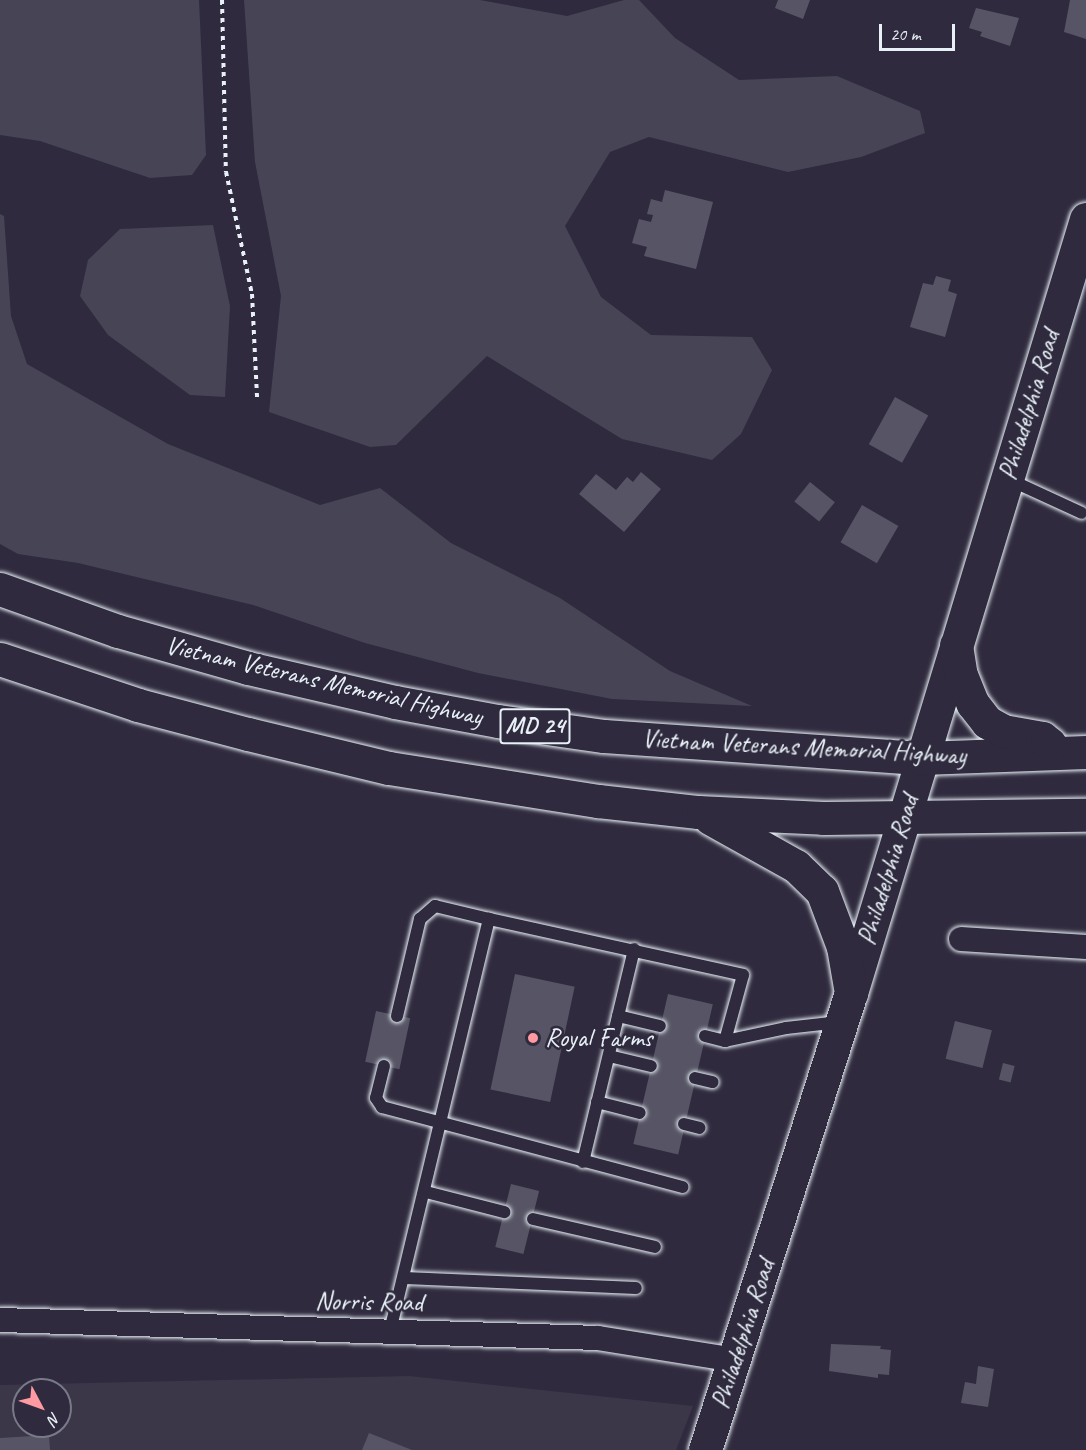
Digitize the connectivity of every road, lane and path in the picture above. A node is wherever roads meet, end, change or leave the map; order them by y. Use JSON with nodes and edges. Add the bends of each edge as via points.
{"nodes":[{"id":1,"x":222,"y":0,"type":"edge"},
{"id":2,"x":1086,"y":219,"type":"edge"},
{"id":3,"x":257,"y":398,"type":"dead end"},
{"id":4,"x":1007,"y":478,"type":"junction"},
{"id":5,"x":1082,"y":513,"type":"dead end"},
{"id":6,"x":0,"y":589,"type":"edge"},
{"id":7,"x":956,"y":645,"type":"junction"},
{"id":8,"x":0,"y":659,"type":"edge"},
{"id":9,"x":1074,"y":753,"type":"edge"},
{"id":10,"x":922,"y":758,"type":"junction"},
{"id":11,"x":698,"y":812,"type":"junction"},
{"id":12,"x":1086,"y":815,"type":"edge"},
{"id":13,"x":904,"y":819,"type":"junction"},
{"id":14,"x":489,"y":919,"type":"junction"},
{"id":15,"x":961,"y":939,"type":"dead end"},
{"id":16,"x":1086,"y":947,"type":"edge"},
{"id":17,"x":634,"y":949,"type":"junction"},
{"id":18,"x":846,"y":1008,"type":"junction"},
{"id":19,"x":397,"y":1016,"type":"dead end"},
{"id":20,"x":618,"y":1016,"type":"junction"},
{"id":21,"x":660,"y":1026,"type":"dead end"},
{"id":22,"x":705,"y":1036,"type":"dead end"},
{"id":23,"x":725,"y":1041,"type":"junction"},
{"id":24,"x":609,"y":1056,"type":"junction"},
{"id":25,"x":384,"y":1066,"type":"dead end"},
{"id":26,"x":651,"y":1066,"type":"dead end"},
{"id":27,"x":695,"y":1078,"type":"dead end"},
{"id":28,"x":713,"y":1082,"type":"dead end"},
{"id":29,"x":597,"y":1102,"type":"junction"},
{"id":30,"x":640,"y":1113,"type":"dead end"},
{"id":31,"x":441,"y":1123,"type":"junction"},
{"id":32,"x":684,"y":1124,"type":"dead end"},
{"id":33,"x":700,"y":1128,"type":"dead end"},
{"id":34,"x":583,"y":1162,"type":"junction"},
{"id":35,"x":683,"y":1187,"type":"dead end"},
{"id":36,"x":426,"y":1192,"type":"junction"},
{"id":37,"x":504,"y":1212,"type":"dead end"},
{"id":38,"x":532,"y":1219,"type":"dead end"},
{"id":39,"x":655,"y":1247,"type":"dead end"},
{"id":40,"x":405,"y":1278,"type":"junction"},
{"id":41,"x":636,"y":1288,"type":"dead end"},
{"id":42,"x":0,"y":1320,"type":"edge"},
{"id":43,"x":390,"y":1331,"type":"junction"},
{"id":44,"x":735,"y":1360,"type":"junction"},
{"id":45,"x":705,"y":1450,"type":"edge"}],
"edges":[{"from":1,"to":3,"type":"path","via":[[226,172],[252,294]]},
{"from":2,"to":4,"type":"main road","name":"Philadelphia Road"},
{"from":4,"to":5,"type":"lane"},
{"from":4,"to":7,"type":"main road","name":"Philadelphia Road"},
{"from":6,"to":10,"type":"main road","name":"Vietnam Veterans Memorial Highway","number":"MD 24","via":[[129,634],[248,668],[395,702],[604,736]]},
{"from":7,"to":9,"type":"main road","via":[[961,675],[973,704],[987,722],[1003,731],[1042,738]]},
{"from":7,"to":10,"type":"main road","name":"Philadelphia Road"},
{"from":8,"to":11,"type":"main road","number":"MD 24","via":[[138,705],[389,768]]},
{"from":9,"to":10,"type":"main road","name":"Vietnam Veterans Memorial Highway","number":"MD 24"},
{"from":10,"to":13,"type":"main road","name":"Philadelphia Road"},
{"from":11,"to":13,"type":"main road","number":"MD 24"},
{"from":11,"to":18,"type":"main road","via":[[796,866],[822,891],[843,947]]},
{"from":12,"to":13,"type":"main road","number":"MD 24"},
{"from":13,"to":18,"type":"main road","name":"Philadelphia Road"},
{"from":14,"to":17,"type":"lane"},
{"from":14,"to":19,"type":"lane","via":[[435,906],[420,919]]},
{"from":14,"to":31,"type":"lane"},
{"from":15,"to":16,"type":"street"},
{"from":17,"to":20,"type":"lane"},
{"from":17,"to":23,"type":"lane","via":[[743,975]]},
{"from":18,"to":23,"type":"lane","via":[[786,1028]]},
{"from":18,"to":44,"type":"main road","name":"Philadelphia Road"},
{"from":20,"to":21,"type":"lane"},
{"from":20,"to":24,"type":"lane"},
{"from":22,"to":23,"type":"lane"},
{"from":24,"to":26,"type":"lane"},
{"from":24,"to":29,"type":"lane"},
{"from":25,"to":31,"type":"lane","via":[[376,1098],[382,1107]]},
{"from":27,"to":28,"type":"lane"},
{"from":29,"to":30,"type":"lane"},
{"from":29,"to":34,"type":"lane"},
{"from":31,"to":34,"type":"lane"},
{"from":31,"to":36,"type":"lane"},
{"from":32,"to":33,"type":"lane"},
{"from":34,"to":35,"type":"lane"},
{"from":36,"to":37,"type":"lane"},
{"from":36,"to":40,"type":"lane"},
{"from":38,"to":39,"type":"lane"},
{"from":40,"to":41,"type":"lane"},
{"from":40,"to":43,"type":"lane"},
{"from":42,"to":43,"type":"street","name":"Norris Road"},
{"from":43,"to":44,"type":"street","name":"Norris Road","via":[[598,1338]]},
{"from":44,"to":45,"type":"main road","name":"Philadelphia Road"}]}
